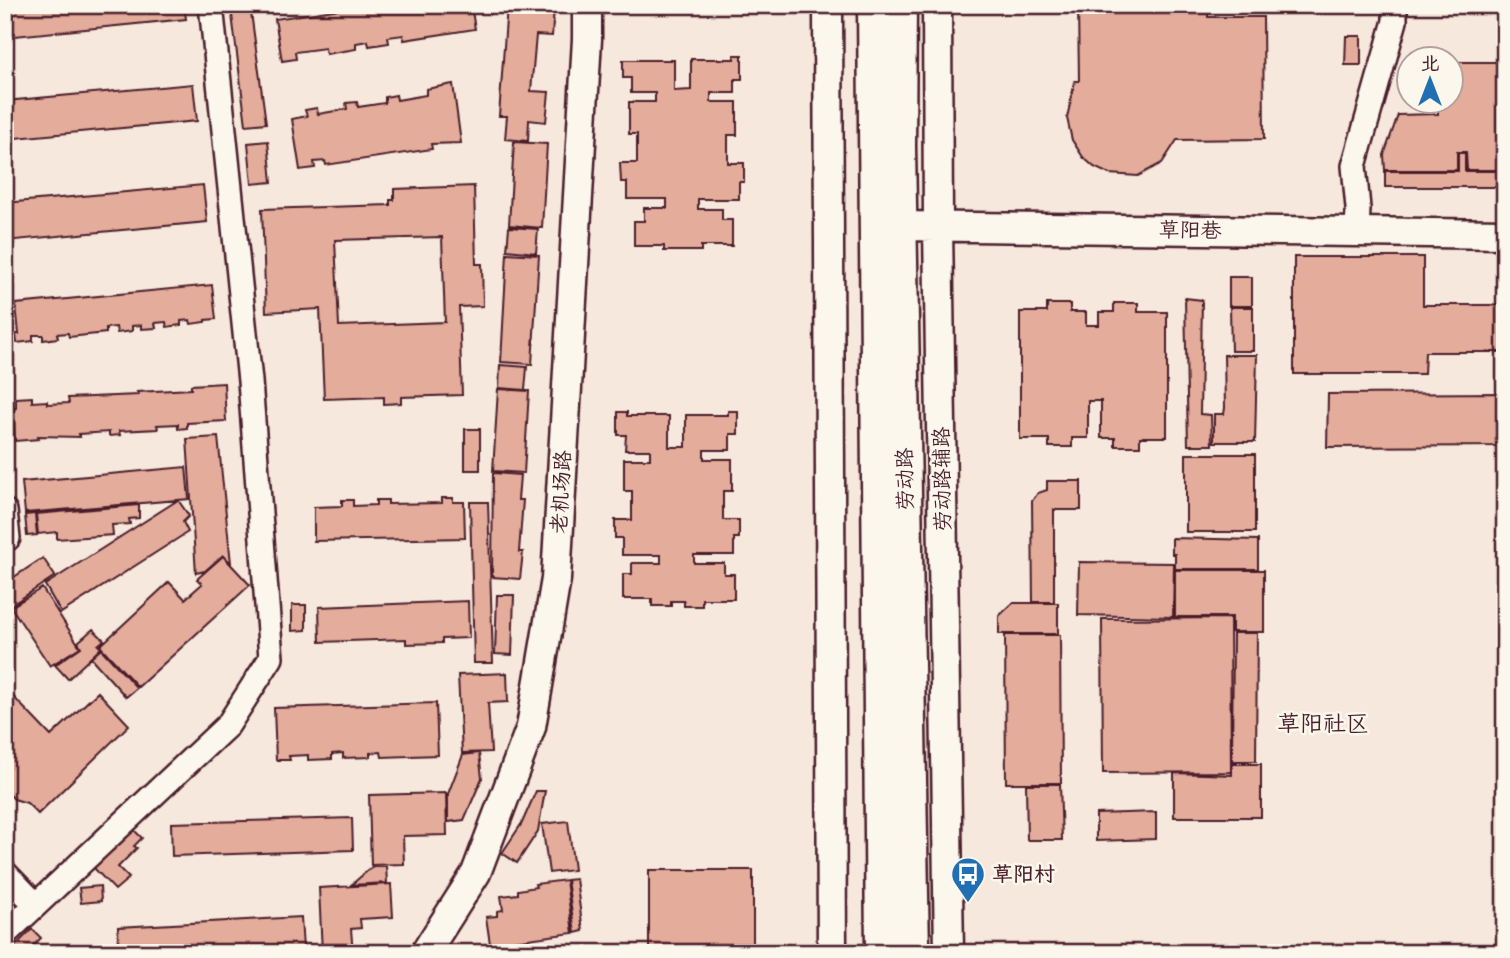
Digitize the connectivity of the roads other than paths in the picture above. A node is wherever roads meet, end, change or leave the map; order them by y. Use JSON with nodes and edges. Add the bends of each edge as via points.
{"nodes":[{"id":1,"x":211,"y":5,"type":"edge"},
{"id":2,"x":587,"y":5,"type":"edge"},
{"id":3,"x":828,"y":5,"type":"edge"},
{"id":4,"x":874,"y":5,"type":"edge"},
{"id":5,"x":900,"y":5,"type":"edge"},
{"id":6,"x":937,"y":5,"type":"edge"},
{"id":7,"x":1395,"y":5,"type":"edge"},
{"id":8,"x":938,"y":227,"type":"junction"},
{"id":9,"x":888,"y":228,"type":"junction"},
{"id":10,"x":1357,"y":233,"type":"junction"},
{"id":11,"x":1505,"y":234,"type":"edge"},
{"id":12,"x":5,"y":511,"type":"edge"},
{"id":13,"x":8,"y":538,"type":"dead end"},
{"id":14,"x":5,"y":873,"type":"edge"},
{"id":15,"x":36,"y":905,"type":"junction"},
{"id":16,"x":5,"y":934,"type":"edge"},
{"id":17,"x":425,"y":953,"type":"edge"},
{"id":18,"x":832,"y":953,"type":"edge"},
{"id":19,"x":882,"y":953,"type":"edge"},
{"id":20,"x":913,"y":953,"type":"edge"},
{"id":21,"x":949,"y":953,"type":"edge"}],
"edges":[{"from":1,"to":15,"type":"street","via":[[250,381],[271,658],[228,725]]},
{"from":2,"to":17,"type":"street","name":"老机场路","via":[[556,579],[531,727],[476,873]]},
{"from":3,"to":18,"type":"street"},
{"from":4,"to":9,"type":"main road","name":"劳动路"},
{"from":5,"to":9,"type":"main road","name":"劳动路"},
{"from":6,"to":8,"type":"street","name":"劳动路辅路"},
{"from":7,"to":10,"type":"street","via":[[1395,22],[1354,166]]},
{"from":8,"to":9,"type":"street","name":"草阳巷"},
{"from":8,"to":10,"type":"street","name":"草阳巷"},
{"from":8,"to":21,"type":"street","name":"劳动路辅路"},
{"from":9,"to":19,"type":"main road","name":"劳动路"},
{"from":9,"to":20,"type":"main road","name":"劳动路"},
{"from":10,"to":11,"type":"street","name":"草阳巷"},
{"from":12,"to":13,"type":"street"},
{"from":14,"to":15,"type":"street"},
{"from":15,"to":16,"type":"street"}]}
